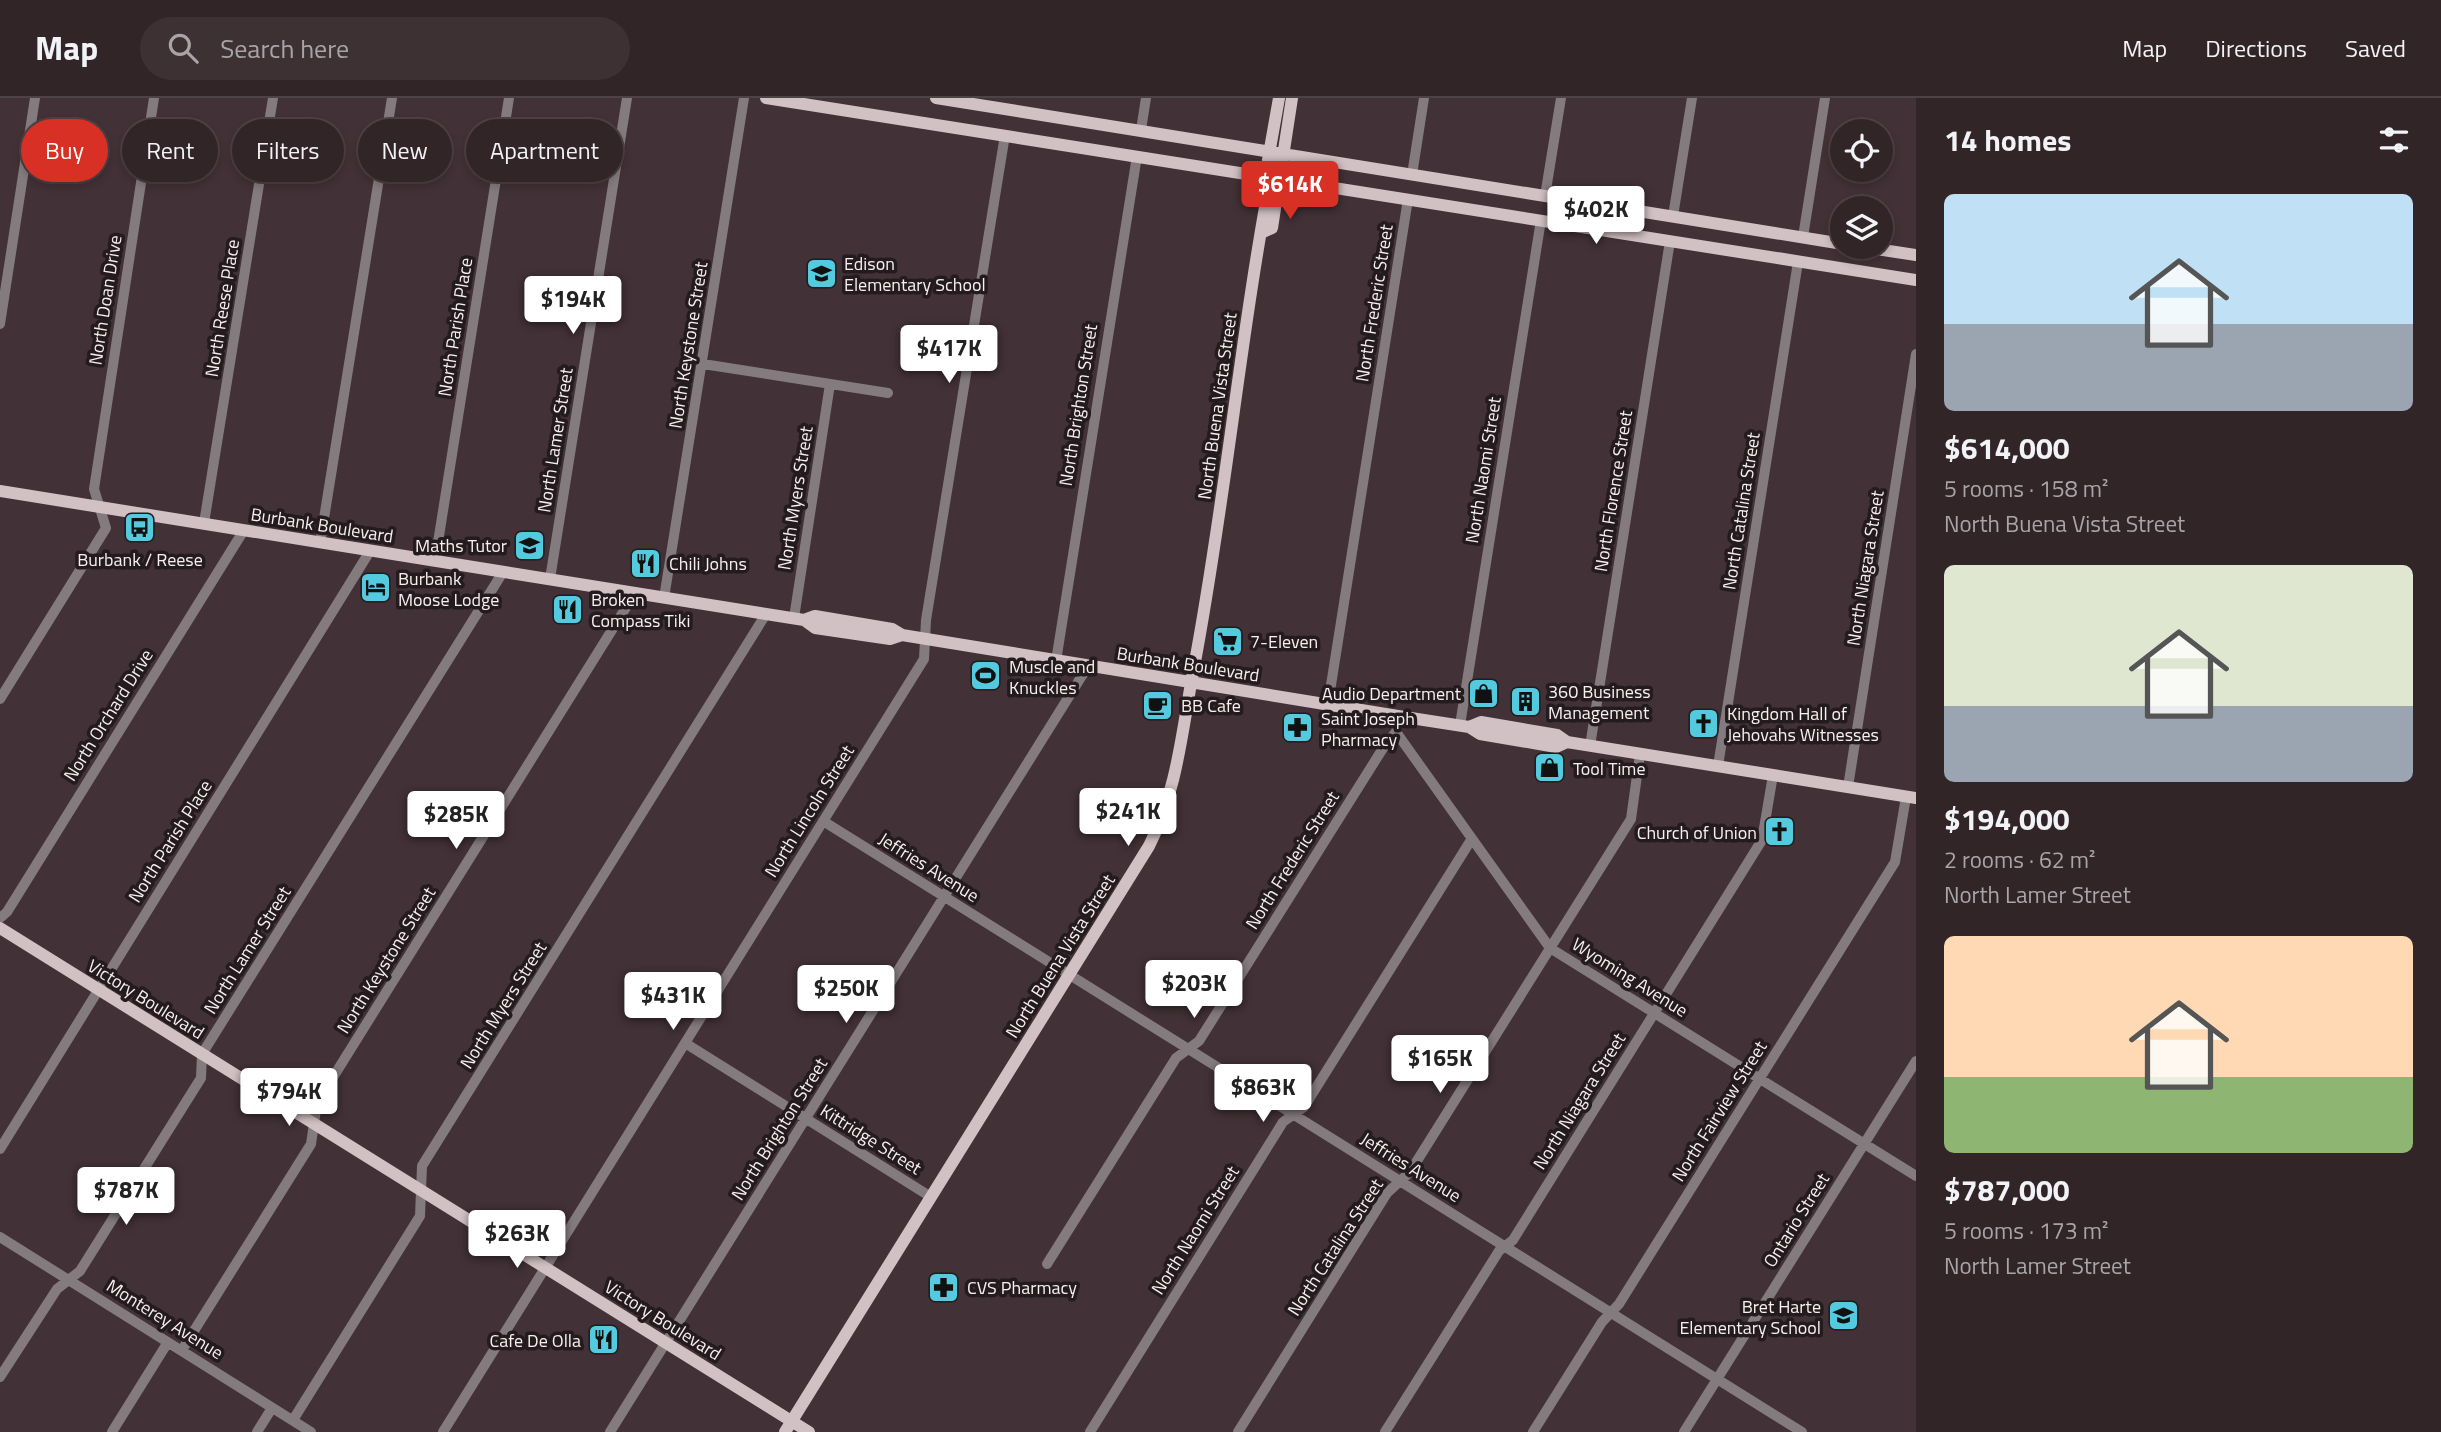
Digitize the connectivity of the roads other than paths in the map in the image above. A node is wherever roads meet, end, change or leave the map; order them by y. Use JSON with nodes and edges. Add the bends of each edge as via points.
{"nodes":[{"id":1,"x":35,"y":98,"type":"edge"},
{"id":2,"x":154,"y":98,"type":"edge"},
{"id":3,"x":273,"y":98,"type":"edge"},
{"id":4,"x":392,"y":98,"type":"edge"},
{"id":5,"x":509,"y":98,"type":"edge"},
{"id":6,"x":627,"y":98,"type":"edge"},
{"id":7,"x":744,"y":98,"type":"edge"},
{"id":8,"x":766,"y":98,"type":"edge"},
{"id":9,"x":936,"y":98,"type":"edge"},
{"id":10,"x":1146,"y":98,"type":"edge"},
{"id":11,"x":1279,"y":98,"type":"edge"},
{"id":12,"x":1286,"y":98,"type":"edge"},
{"id":13,"x":1292,"y":98,"type":"edge"},
{"id":14,"x":1424,"y":98,"type":"edge"},
{"id":15,"x":1561,"y":98,"type":"edge"},
{"id":16,"x":1692,"y":98,"type":"edge"},
{"id":17,"x":1825,"y":98,"type":"edge"},
{"id":18,"x":1012,"y":104,"type":"edge"},
{"id":19,"x":1141,"y":130,"type":"junction"},
{"id":20,"x":1004,"y":135,"type":"junction"},
{"id":21,"x":1277,"y":152,"type":"junction"},
{"id":22,"x":1137,"y":156,"type":"junction"},
{"id":23,"x":1412,"y":175,"type":"junction"},
{"id":24,"x":1272,"y":178,"type":"junction"},
{"id":25,"x":1545,"y":196,"type":"junction"},
{"id":26,"x":1408,"y":199,"type":"junction"},
{"id":27,"x":1673,"y":216,"type":"junction"},
{"id":28,"x":1541,"y":220,"type":"junction"},
{"id":29,"x":1803,"y":237,"type":"junction"},
{"id":30,"x":1670,"y":241,"type":"junction"},
{"id":31,"x":1830,"y":242,"type":"edge"},
{"id":32,"x":1893,"y":252,"type":"edge"},
{"id":33,"x":1916,"y":255,"type":"edge"},
{"id":34,"x":1798,"y":262,"type":"junction"},
{"id":35,"x":1916,"y":280,"type":"edge"},
{"id":36,"x":0,"y":324,"type":"edge"},
{"id":37,"x":1916,"y":354,"type":"edge"},
{"id":38,"x":703,"y":364,"type":"junction"},
{"id":39,"x":830,"y":384,"type":"junction"},
{"id":40,"x":888,"y":393,"type":"dead end"},
{"id":41,"x":0,"y":491,"type":"edge"},
{"id":42,"x":99,"y":507,"type":"junction"},
{"id":43,"x":204,"y":523,"type":"junction"},
{"id":44,"x":244,"y":530,"type":"junction"},
{"id":45,"x":320,"y":543,"type":"junction"},
{"id":46,"x":370,"y":551,"type":"junction"},
{"id":47,"x":435,"y":561,"type":"junction"},
{"id":48,"x":503,"y":572,"type":"junction"},
{"id":49,"x":550,"y":579,"type":"junction"},
{"id":50,"x":635,"y":593,"type":"junction"},
{"id":51,"x":664,"y":598,"type":"junction"},
{"id":52,"x":766,"y":614,"type":"junction"},
{"id":53,"x":799,"y":619,"type":"junction"},
{"id":54,"x":925,"y":639,"type":"junction"},
{"id":55,"x":1056,"y":660,"type":"junction"},
{"id":56,"x":1088,"y":666,"type":"junction"},
{"id":57,"x":1191,"y":682,"type":"junction"},
{"id":58,"x":0,"y":699,"type":"edge"},
{"id":59,"x":1328,"y":704,"type":"junction"},
{"id":60,"x":1398,"y":716,"type":"junction"},
{"id":61,"x":1464,"y":726,"type":"junction"},
{"id":62,"x":1396,"y":732,"type":"junction"},
{"id":63,"x":1590,"y":746,"type":"junction"},
{"id":64,"x":1640,"y":754,"type":"junction"},
{"id":65,"x":1718,"y":766,"type":"junction"},
{"id":66,"x":1773,"y":775,"type":"junction"},
{"id":67,"x":1848,"y":787,"type":"junction"},
{"id":68,"x":1911,"y":798,"type":"edge"},
{"id":69,"x":822,"y":821,"type":"junction"},
{"id":70,"x":1471,"y":839,"type":"junction"},
{"id":71,"x":944,"y":897,"type":"junction"},
{"id":72,"x":0,"y":918,"type":"edge"},
{"id":73,"x":0,"y":928,"type":"edge"},
{"id":74,"x":1550,"y":948,"type":"junction"},
{"id":75,"x":1069,"y":975,"type":"junction"},
{"id":76,"x":99,"y":989,"type":"junction"},
{"id":77,"x":1654,"y":1013,"type":"junction"},
{"id":78,"x":685,"y":1043,"type":"junction"},
{"id":79,"x":1187,"y":1049,"type":"junction"},
{"id":80,"x":202,"y":1054,"type":"junction"},
{"id":81,"x":1916,"y":1061,"type":"edge"},
{"id":82,"x":1759,"y":1079,"type":"junction"},
{"id":83,"x":1293,"y":1114,"type":"junction"},
{"id":84,"x":806,"y":1119,"type":"junction"},
{"id":85,"x":314,"y":1124,"type":"junction"},
{"id":86,"x":1864,"y":1144,"type":"junction"},
{"id":87,"x":0,"y":1149,"type":"edge"},
{"id":88,"x":1916,"y":1176,"type":"edge"},
{"id":89,"x":1400,"y":1181,"type":"junction"},
{"id":90,"x":422,"y":1191,"type":"junction"},
{"id":91,"x":931,"y":1196,"type":"junction"},
{"id":92,"x":0,"y":1237,"type":"edge"},
{"id":93,"x":1504,"y":1246,"type":"junction"},
{"id":94,"x":1047,"y":1264,"type":"dead end"},
{"id":95,"x":544,"y":1267,"type":"junction"},
{"id":96,"x":69,"y":1279,"type":"junction"},
{"id":97,"x":1611,"y":1313,"type":"junction"},
{"id":98,"x":168,"y":1342,"type":"junction"},
{"id":99,"x":666,"y":1342,"type":"junction"},
{"id":100,"x":182,"y":1350,"type":"junction"},
{"id":101,"x":0,"y":1377,"type":"edge"},
{"id":102,"x":1717,"y":1379,"type":"junction"},
{"id":103,"x":272,"y":1408,"type":"junction"},
{"id":104,"x":292,"y":1420,"type":"junction"},
{"id":105,"x":788,"y":1426,"type":"edge"},
{"id":106,"x":112,"y":1432,"type":"edge"},
{"id":107,"x":257,"y":1432,"type":"edge"},
{"id":108,"x":311,"y":1432,"type":"edge"},
{"id":109,"x":443,"y":1432,"type":"edge"},
{"id":110,"x":610,"y":1432,"type":"edge"},
{"id":111,"x":809,"y":1432,"type":"edge"},
{"id":112,"x":1090,"y":1432,"type":"edge"},
{"id":113,"x":1238,"y":1432,"type":"edge"},
{"id":114,"x":1385,"y":1432,"type":"edge"},
{"id":115,"x":1534,"y":1432,"type":"edge"},
{"id":116,"x":1684,"y":1432,"type":"edge"},
{"id":117,"x":1802,"y":1432,"type":"edge"}],
"edges":[{"from":1,"to":36,"type":"street"},
{"from":2,"to":42,"type":"street","name":"North Doan Drive","via":[[94,489]]},
{"from":3,"to":43,"type":"street","name":"North Reese Place"},
{"from":4,"to":45,"type":"street"},
{"from":5,"to":47,"type":"street","name":"North Parish Place"},
{"from":6,"to":49,"type":"street","name":"North Lamer Street"},
{"from":7,"to":38,"type":"street","name":"North Keystone Street"},
{"from":8,"to":20,"type":"main road"},
{"from":9,"to":18,"type":"main road"},
{"from":10,"to":19,"type":"street"},
{"from":11,"to":21,"type":"main road","name":"North Buena Vista Street"},
{"from":12,"to":21,"type":"main road"},
{"from":13,"to":21,"type":"main road","name":"North Buena Vista Street"},
{"from":14,"to":23,"type":"street"},
{"from":15,"to":25,"type":"street"},
{"from":16,"to":27,"type":"street"},
{"from":17,"to":29,"type":"street"},
{"from":18,"to":19,"type":"main road"},
{"from":19,"to":21,"type":"main road"},
{"from":20,"to":22,"type":"main road"},
{"from":20,"to":54,"type":"street","name":"North Lincoln Street"},
{"from":21,"to":23,"type":"main road"},
{"from":21,"to":24,"type":"main road","name":"North Buena Vista Street"},
{"from":22,"to":24,"type":"main road"},
{"from":22,"to":55,"type":"street","name":"North Brighton Street"},
{"from":23,"to":25,"type":"main road"},
{"from":24,"to":26,"type":"main road"},
{"from":24,"to":57,"type":"main road","name":"North Buena Vista Street","via":[[1258,228]]},
{"from":25,"to":27,"type":"main road"},
{"from":26,"to":28,"type":"main road"},
{"from":26,"to":59,"type":"street","name":"North Frederic Street"},
{"from":27,"to":29,"type":"main road"},
{"from":28,"to":30,"type":"main road"},
{"from":28,"to":61,"type":"street","name":"North Naomi Street"},
{"from":29,"to":31,"type":"main road"},
{"from":30,"to":34,"type":"main road"},
{"from":30,"to":63,"type":"street","name":"North Florence Street"},
{"from":32,"to":33,"type":"main road"},
{"from":34,"to":35,"type":"main road"},
{"from":34,"to":65,"type":"street","name":"North Catalina Street"},
{"from":37,"to":67,"type":"street","name":"North Niagara Street"},
{"from":38,"to":39,"type":"street"},
{"from":38,"to":51,"type":"street","name":"North Keystone Street"},
{"from":39,"to":40,"type":"street"},
{"from":39,"to":53,"type":"street","name":"North Myers Street"},
{"from":41,"to":42,"type":"main road","name":"Burbank Boulevard"},
{"from":42,"to":43,"type":"main road","name":"Burbank Boulevard"},
{"from":42,"to":58,"type":"street","via":[[106,528]]},
{"from":43,"to":44,"type":"main road","name":"Burbank Boulevard"},
{"from":44,"to":45,"type":"main road","name":"Burbank Boulevard"},
{"from":44,"to":72,"type":"street","name":"North Orchard Drive"},
{"from":45,"to":46,"type":"main road","name":"Burbank Boulevard"},
{"from":46,"to":47,"type":"main road","name":"Burbank Boulevard"},
{"from":46,"to":76,"type":"street","name":"North Parish Place"},
{"from":47,"to":48,"type":"main road","name":"Burbank Boulevard"},
{"from":48,"to":49,"type":"main road","name":"Burbank Boulevard"},
{"from":48,"to":80,"type":"street","name":"North Lamer Street"},
{"from":49,"to":50,"type":"main road","name":"Burbank Boulevard"},
{"from":50,"to":51,"type":"main road","name":"Burbank Boulevard"},
{"from":50,"to":85,"type":"street","name":"North Keystone Street","via":[[317,1103]]},
{"from":51,"to":52,"type":"main road","name":"Burbank Boulevard"},
{"from":52,"to":53,"type":"main road","name":"Burbank Boulevard"},
{"from":52,"to":90,"type":"street","name":"North Myers Street","via":[[422,1166]]},
{"from":53,"to":54,"type":"main road","name":"Burbank Boulevard","via":[[814,628]]},
{"from":54,"to":55,"type":"main road","name":"Burbank Boulevard"},
{"from":54,"to":69,"type":"street","name":"North Lincoln Street","via":[[924,659]]},
{"from":55,"to":56,"type":"main road","name":"Burbank Boulevard"},
{"from":56,"to":57,"type":"main road","name":"Burbank Boulevard"},
{"from":56,"to":71,"type":"street","name":"North Brighton Street"},
{"from":57,"to":59,"type":"main road","name":"Burbank Boulevard"},
{"from":57,"to":75,"type":"main road","name":"North Buena Vista Street","via":[[1181,754],[1166,810],[1149,846]]},
{"from":59,"to":60,"type":"main road","name":"Burbank Boulevard"},
{"from":60,"to":61,"type":"main road","name":"Burbank Boulevard"},
{"from":60,"to":62,"type":"street","name":"North Frederic Street"},
{"from":61,"to":63,"type":"main road","name":"Burbank Boulevard","via":[[1480,734],[1556,747],[1567,742]]},
{"from":62,"to":70,"type":"street","name":"Wyoming Avenue"},
{"from":62,"to":79,"type":"street","name":"North Frederic Street","via":[[1199,1041]]},
{"from":63,"to":64,"type":"main road","name":"Burbank Boulevard"},
{"from":64,"to":65,"type":"main road","name":"Burbank Boulevard"},
{"from":64,"to":74,"type":"street","name":"North Catalina Street","via":[[1630,819]]},
{"from":65,"to":66,"type":"main road","name":"Burbank Boulevard"},
{"from":66,"to":67,"type":"main road","name":"Burbank Boulevard"},
{"from":66,"to":77,"type":"street","name":"North Niagara Street","via":[[1762,840]]},
{"from":67,"to":68,"type":"main road","name":"Burbank Boulevard"},
{"from":68,"to":82,"type":"street","name":"North Fairview Street","via":[[1895,862]]},
{"from":69,"to":71,"type":"street","name":"Jeffries Avenue"},
{"from":69,"to":78,"type":"street","name":"North Lincoln Street"},
{"from":70,"to":74,"type":"street","name":"Wyoming Avenue"},
{"from":70,"to":83,"type":"street","name":"North Naomi Street","via":[[1304,1107]]},
{"from":71,"to":75,"type":"street","name":"Jeffries Avenue"},
{"from":71,"to":84,"type":"street","name":"North Brighton Street"},
{"from":73,"to":76,"type":"main road","name":"Victory Boulevard"},
{"from":74,"to":77,"type":"street","name":"Wyoming Avenue"},
{"from":74,"to":89,"type":"street","name":"North Catalina Street","via":[[1410,1172]]},
{"from":75,"to":79,"type":"street","name":"Jeffries Avenue"},
{"from":75,"to":91,"type":"main road","name":"North Buena Vista Street"},
{"from":76,"to":80,"type":"main road","name":"Victory Boulevard"},
{"from":76,"to":87,"type":"street","name":"North Parish Place"},
{"from":77,"to":82,"type":"street","name":"Wyoming Avenue"},
{"from":77,"to":93,"type":"street","name":"North Niagara Street","via":[[1513,1240]]},
{"from":78,"to":84,"type":"street","name":"Kittridge Street"},
{"from":78,"to":95,"type":"street","name":"North Lincoln Street"},
{"from":79,"to":83,"type":"street","name":"Jeffries Avenue"},
{"from":79,"to":94,"type":"street","name":"North Frederic Street","via":[[1176,1058]]},
{"from":80,"to":85,"type":"main road","name":"Victory Boulevard"},
{"from":80,"to":96,"type":"street","name":"North Lamer Street","via":[[201,1078],[80,1270]]},
{"from":81,"to":86,"type":"street","name":"Ontario Street"},
{"from":82,"to":86,"type":"street","name":"Wyoming Avenue"},
{"from":82,"to":97,"type":"street","name":"North Fairview Street"},
{"from":83,"to":89,"type":"street","name":"Jeffries Avenue"},
{"from":83,"to":112,"type":"street","name":"North Naomi Street","via":[[1283,1122]]},
{"from":84,"to":91,"type":"street","name":"Kittridge Street"},
{"from":84,"to":99,"type":"street","name":"North Brighton Street"},
{"from":85,"to":90,"type":"main road","name":"Victory Boulevard"},
{"from":85,"to":100,"type":"street","name":"North Keystone Street","via":[[312,1144]]},
{"from":86,"to":88,"type":"street","name":"Wyoming Avenue"},
{"from":86,"to":102,"type":"street","name":"Ontario Street"},
{"from":89,"to":93,"type":"street","name":"Jeffries Avenue"},
{"from":89,"to":113,"type":"street","name":"North Catalina Street","via":[[1387,1193]]},
{"from":90,"to":95,"type":"main road","name":"Victory Boulevard"},
{"from":90,"to":104,"type":"street","name":"North Myers Street","via":[[420,1216]]},
{"from":91,"to":105,"type":"main road","name":"North Buena Vista Street"},
{"from":92,"to":96,"type":"street","name":"Monterey Avenue"},
{"from":93,"to":97,"type":"street","name":"Jeffries Avenue"},
{"from":93,"to":114,"type":"street","name":"North Niagara Street"},
{"from":95,"to":99,"type":"main road","name":"Victory Boulevard"},
{"from":95,"to":109,"type":"street","name":"North Lincoln Street"},
{"from":96,"to":98,"type":"street","name":"Monterey Avenue"},
{"from":96,"to":101,"type":"street","name":"North Lamer Street","via":[[57,1289]]},
{"from":97,"to":102,"type":"street","name":"Jeffries Avenue"},
{"from":97,"to":115,"type":"street","name":"North Fairview Street"},
{"from":98,"to":100,"type":"street","name":"Monterey Avenue"},
{"from":98,"to":106,"type":"street"},
{"from":99,"to":105,"type":"main road","name":"Victory Boulevard"},
{"from":99,"to":110,"type":"street","name":"North Brighton Street"},
{"from":100,"to":103,"type":"street","name":"Monterey Avenue"},
{"from":102,"to":116,"type":"street","name":"Ontario Street"},
{"from":102,"to":117,"type":"street","name":"Jeffries Avenue"},
{"from":103,"to":104,"type":"street","name":"Monterey Avenue"},
{"from":103,"to":107,"type":"street"},
{"from":104,"to":108,"type":"street","name":"Monterey Avenue"},
{"from":105,"to":111,"type":"main road","name":"Victory Boulevard"}]}
